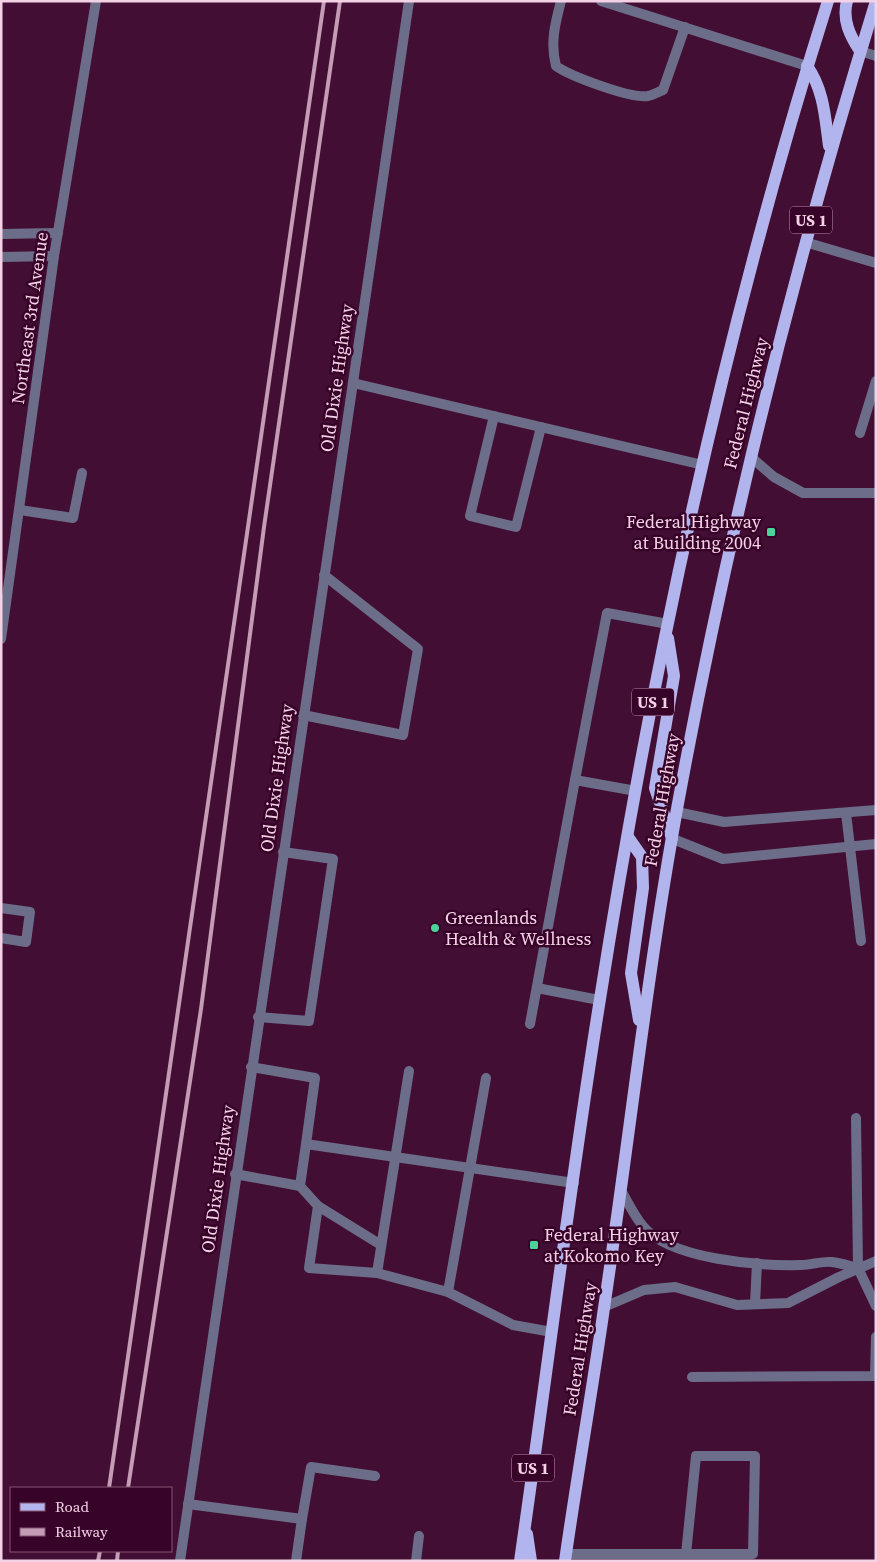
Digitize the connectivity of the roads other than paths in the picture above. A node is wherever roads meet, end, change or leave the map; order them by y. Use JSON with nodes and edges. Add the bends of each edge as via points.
{"nodes":[{"id":1,"x":96,"y":1,"type":"edge"},
{"id":2,"x":409,"y":1,"type":"edge"},
{"id":3,"x":561,"y":1,"type":"edge"},
{"id":4,"x":601,"y":1,"type":"edge"},
{"id":5,"x":828,"y":1,"type":"edge"},
{"id":6,"x":847,"y":1,"type":"edge"},
{"id":7,"x":876,"y":1,"type":"edge"},
{"id":8,"x":685,"y":28,"type":"junction"},
{"id":9,"x":860,"y":51,"type":"junction"},
{"id":10,"x":876,"y":56,"type":"edge"},
{"id":11,"x":807,"y":66,"type":"junction"},
{"id":12,"x":830,"y":151,"type":"junction"},
{"id":13,"x":58,"y":233,"type":"junction"},
{"id":14,"x":1,"y":234,"type":"edge"},
{"id":15,"x":805,"y":242,"type":"junction"},
{"id":16,"x":54,"y":256,"type":"junction"},
{"id":17,"x":1,"y":257,"type":"edge"},
{"id":18,"x":876,"y":263,"type":"edge"},
{"id":19,"x":876,"y":380,"type":"edge"},
{"id":20,"x":352,"y":383,"type":"junction"},
{"id":21,"x":494,"y":416,"type":"junction"},
{"id":22,"x":541,"y":427,"type":"junction"},
{"id":23,"x":860,"y":433,"type":"dead end"},
{"id":24,"x":751,"y":457,"type":"junction"},
{"id":25,"x":703,"y":465,"type":"junction"},
{"id":26,"x":82,"y":473,"type":"dead end"},
{"id":27,"x":876,"y":493,"type":"edge"},
{"id":28,"x":20,"y":510,"type":"junction"},
{"id":29,"x":6,"y":572,"type":"edge"},
{"id":30,"x":324,"y":575,"type":"junction"},
{"id":31,"x":667,"y":628,"type":"junction"},
{"id":32,"x":1,"y":640,"type":"edge"},
{"id":33,"x":303,"y":715,"type":"junction"},
{"id":34,"x":575,"y":780,"type":"junction"},
{"id":35,"x":636,"y":791,"type":"junction"},
{"id":36,"x":876,"y":810,"type":"edge"},
{"id":37,"x":677,"y":812,"type":"junction"},
{"id":38,"x":846,"y":813,"type":"junction"},
{"id":39,"x":628,"y":837,"type":"junction"},
{"id":40,"x":673,"y":839,"type":"junction"},
{"id":41,"x":876,"y":844,"type":"edge"},
{"id":42,"x":849,"y":846,"type":"junction"},
{"id":43,"x":283,"y":852,"type":"junction"},
{"id":44,"x":1,"y":908,"type":"edge"},
{"id":45,"x":1,"y":938,"type":"edge"},
{"id":46,"x":861,"y":941,"type":"dead end"},
{"id":47,"x":537,"y":988,"type":"junction"},
{"id":48,"x":600,"y":1000,"type":"junction"},
{"id":49,"x":258,"y":1017,"type":"junction"},
{"id":50,"x":530,"y":1024,"type":"dead end"},
{"id":51,"x":641,"y":1035,"type":"junction"},
{"id":52,"x":251,"y":1067,"type":"junction"},
{"id":53,"x":409,"y":1071,"type":"dead end"},
{"id":54,"x":486,"y":1078,"type":"dead end"},
{"id":55,"x":856,"y":1118,"type":"dead end"},
{"id":56,"x":306,"y":1144,"type":"junction"},
{"id":57,"x":395,"y":1156,"type":"junction"},
{"id":58,"x":471,"y":1168,"type":"junction"},
{"id":59,"x":235,"y":1174,"type":"junction"},
{"id":60,"x":574,"y":1183,"type":"junction"},
{"id":61,"x":300,"y":1186,"type":"junction"},
{"id":62,"x":620,"y":1188,"type":"junction"},
{"id":63,"x":318,"y":1206,"type":"junction"},
{"id":64,"x":381,"y":1245,"type":"junction"},
{"id":65,"x":876,"y":1261,"type":"edge"},
{"id":66,"x":757,"y":1263,"type":"junction"},
{"id":67,"x":858,"y":1268,"type":"junction"},
{"id":68,"x":377,"y":1273,"type":"junction"},
{"id":69,"x":448,"y":1292,"type":"junction"},
{"id":70,"x":755,"y":1304,"type":"junction"},
{"id":71,"x":604,"y":1306,"type":"junction"},
{"id":72,"x":876,"y":1306,"type":"edge"},
{"id":73,"x":552,"y":1332,"type":"junction"},
{"id":74,"x":876,"y":1337,"type":"edge"},
{"id":75,"x":692,"y":1377,"type":"dead end"},
{"id":76,"x":375,"y":1476,"type":"dead end"},
{"id":77,"x":188,"y":1504,"type":"junction"},
{"id":78,"x":302,"y":1519,"type":"junction"},
{"id":79,"x":525,"y":1522,"type":"junction"},
{"id":80,"x":420,"y":1536,"type":"dead end"},
{"id":81,"x":686,"y":1554,"type":"junction"},
{"id":82,"x":565,"y":1557,"type":"edge"},
{"id":83,"x":722,"y":1557,"type":"edge"},
{"id":84,"x":180,"y":1561,"type":"edge"},
{"id":85,"x":296,"y":1561,"type":"edge"},
{"id":86,"x":416,"y":1561,"type":"edge"},
{"id":87,"x":520,"y":1561,"type":"edge"},
{"id":88,"x":531,"y":1561,"type":"edge"}],
"edges":[{"from":1,"to":13,"type":"street","name":"Northeast 3rd Avenue"},
{"from":2,"to":20,"type":"street","name":"Old Dixie Highway"},
{"from":3,"to":8,"type":"street","via":[[552,50],[556,66],[567,74],[634,96],[648,96],[663,90]]},
{"from":4,"to":8,"type":"street"},
{"from":5,"to":11,"type":"main road","name":"Federal Highway","number":"US 1"},
{"from":6,"to":9,"type":"main road","via":[[844,10],[849,35]]},
{"from":7,"to":9,"type":"main road","name":"Federal Highway","number":"US 1"},
{"from":8,"to":11,"type":"street"},
{"from":9,"to":10,"type":"street"},
{"from":9,"to":12,"type":"main road","name":"Federal Highway","number":"US 1"},
{"from":11,"to":12,"type":"main road","via":[[823,96]]},
{"from":11,"to":25,"type":"main road","name":"Federal Highway","number":"US 1","via":[[754,258]]},
{"from":12,"to":15,"type":"main road","name":"Federal Highway","number":"US 1"},
{"from":13,"to":14,"type":"street"},
{"from":13,"to":16,"type":"street","name":"Northeast 3rd Avenue"},
{"from":15,"to":18,"type":"street"},
{"from":15,"to":24,"type":"main road","name":"Federal Highway","number":"US 1"},
{"from":16,"to":17,"type":"street"},
{"from":16,"to":28,"type":"street","name":"Northeast 3rd Avenue"},
{"from":19,"to":23,"type":"street"},
{"from":20,"to":21,"type":"street"},
{"from":20,"to":30,"type":"street","name":"Old Dixie Highway"},
{"from":21,"to":22,"type":"street"},
{"from":21,"to":22,"type":"street","via":[[470,516],[516,527]]},
{"from":22,"to":25,"type":"street"},
{"from":24,"to":27,"type":"street","via":[[774,477],[803,493]]},
{"from":24,"to":37,"type":"main road","name":"Federal Highway","number":"US 1"},
{"from":25,"to":31,"type":"main road","name":"Federal Highway","number":"US 1"},
{"from":26,"to":28,"type":"street","via":[[73,518]]},
{"from":28,"to":29,"type":"street","name":"Northeast 3rd Avenue"},
{"from":29,"to":32,"type":"street","name":"Northeast 3rd Avenue"},
{"from":30,"to":33,"type":"street","name":"Old Dixie Highway"},
{"from":30,"to":33,"type":"street","via":[[418,649],[403,735]]},
{"from":31,"to":34,"type":"street","via":[[607,613]]},
{"from":31,"to":35,"type":"main road","name":"Federal Highway","number":"US 1"},
{"from":31,"to":40,"type":"main road","via":[[674,676],[655,788]]},
{"from":33,"to":43,"type":"street","name":"Old Dixie Highway"},
{"from":34,"to":35,"type":"street"},
{"from":34,"to":47,"type":"street"},
{"from":35,"to":39,"type":"main road","name":"Federal Highway","number":"US 1"},
{"from":36,"to":38,"type":"street"},
{"from":37,"to":38,"type":"street","via":[[724,822]]},
{"from":37,"to":40,"type":"main road","name":"Federal Highway","number":"US 1"},
{"from":38,"to":42,"type":"street"},
{"from":39,"to":48,"type":"main road","name":"Federal Highway","number":"US 1"},
{"from":39,"to":51,"type":"main road","via":[[642,857],[643,888],[631,973]]},
{"from":40,"to":42,"type":"street","via":[[723,859]]},
{"from":40,"to":51,"type":"main road","name":"Federal Highway","number":"US 1"},
{"from":41,"to":42,"type":"street"},
{"from":42,"to":46,"type":"street"},
{"from":43,"to":49,"type":"street","name":"Old Dixie Highway"},
{"from":43,"to":49,"type":"street","via":[[333,858],[312,1002],[309,1021]]},
{"from":44,"to":45,"type":"street","via":[[30,912],[26,942]]},
{"from":47,"to":48,"type":"street"},
{"from":47,"to":50,"type":"street"},
{"from":48,"to":60,"type":"main road","name":"Federal Highway","number":"US 1"},
{"from":49,"to":52,"type":"street","name":"Old Dixie Highway"},
{"from":51,"to":62,"type":"main road","name":"Federal Highway","number":"US 1"},
{"from":52,"to":56,"type":"street","via":[[315,1078]]},
{"from":52,"to":59,"type":"street","name":"Old Dixie Highway"},
{"from":53,"to":57,"type":"street"},
{"from":54,"to":58,"type":"street"},
{"from":55,"to":67,"type":"street"},
{"from":56,"to":57,"type":"street"},
{"from":56,"to":61,"type":"street"},
{"from":57,"to":58,"type":"street"},
{"from":57,"to":64,"type":"street"},
{"from":58,"to":60,"type":"street"},
{"from":58,"to":69,"type":"street"},
{"from":59,"to":61,"type":"street"},
{"from":59,"to":77,"type":"street","name":"Old Dixie Highway"},
{"from":60,"to":73,"type":"main road","name":"Federal Highway","number":"US 1"},
{"from":61,"to":63,"type":"street"},
{"from":62,"to":66,"type":"street","via":[[642,1225],[655,1237],[713,1258]]},
{"from":62,"to":71,"type":"main road","name":"Federal Highway","number":"US 1"},
{"from":63,"to":64,"type":"street"},
{"from":63,"to":68,"type":"street","via":[[309,1268]]},
{"from":64,"to":68,"type":"street"},
{"from":65,"to":67,"type":"street"},
{"from":66,"to":67,"type":"street","via":[[803,1265],[830,1262]]},
{"from":66,"to":70,"type":"street"},
{"from":67,"to":70,"type":"street","via":[[788,1303]]},
{"from":67,"to":72,"type":"street"},
{"from":68,"to":69,"type":"street"},
{"from":69,"to":73,"type":"street","via":[[513,1324]]},
{"from":70,"to":71,"type":"street","via":[[737,1305],[675,1287],[644,1290]]},
{"from":71,"to":82,"type":"main road","name":"Federal Highway","number":"US 1"},
{"from":73,"to":79,"type":"main road","name":"Federal Highway","number":"US 1"},
{"from":74,"to":75,"type":"street","via":[[875,1376]]},
{"from":76,"to":78,"type":"street","via":[[311,1467]]},
{"from":77,"to":78,"type":"street"},
{"from":77,"to":84,"type":"street","name":"Old Dixie Highway"},
{"from":78,"to":85,"type":"street"},
{"from":79,"to":87,"type":"main road","name":"Federal Highway","number":"US 1"},
{"from":79,"to":88,"type":"main road"},
{"from":80,"to":86,"type":"street"},
{"from":81,"to":82,"type":"street"},
{"from":81,"to":83,"type":"street"},
{"from":81,"to":83,"type":"street","via":[[696,1456],[754,1456],[753,1554]]}]}
